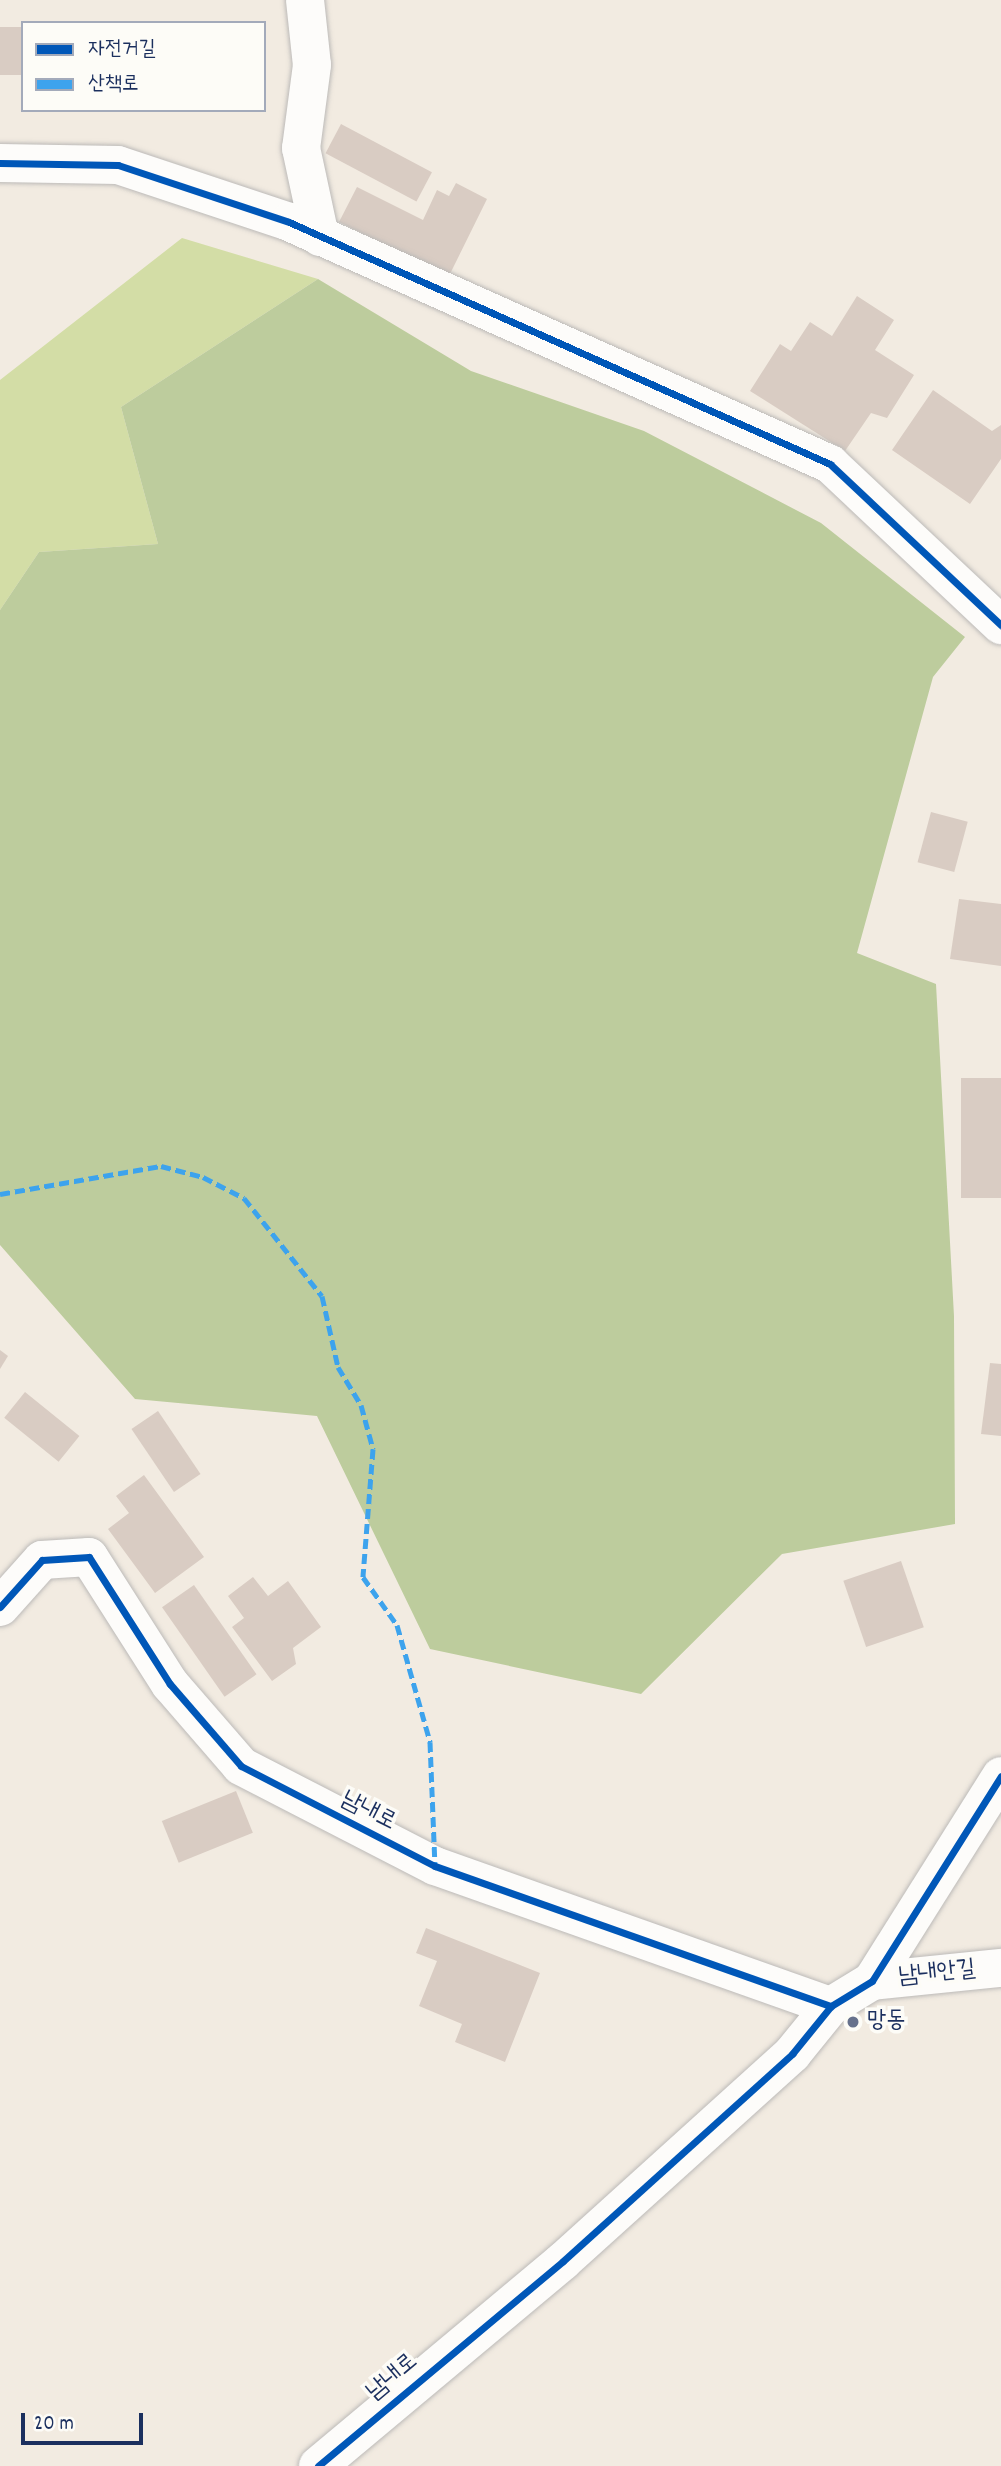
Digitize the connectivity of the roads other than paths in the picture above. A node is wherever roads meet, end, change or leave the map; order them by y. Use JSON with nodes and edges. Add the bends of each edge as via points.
{"nodes":[{"id":1,"x":305,"y":0,"type":"edge"},
{"id":2,"x":0,"y":163,"type":"edge"},
{"id":3,"x":320,"y":237,"type":"junction"},
{"id":4,"x":1001,"y":625,"type":"edge"},
{"id":5,"x":0,"y":1607,"type":"edge"},
{"id":6,"x":1001,"y":1776,"type":"edge"},
{"id":7,"x":1001,"y":1968,"type":"edge"},
{"id":8,"x":872,"y":1981,"type":"junction"},
{"id":9,"x":831,"y":2006,"type":"junction"},
{"id":10,"x":317,"y":2466,"type":"edge"}],
"edges":[{"from":1,"to":3,"type":"street","via":[[312,65],[301,148]]},
{"from":2,"to":3,"type":"street","via":[[118,165]]},
{"from":3,"to":4,"type":"street","via":[[830,464]]},
{"from":5,"to":9,"type":"street","name":"남내로","via":[[42,1560],[89,1557],[170,1684],[241,1766],[435,1866]]},
{"from":6,"to":8,"type":"street","name":"남내로"},
{"from":7,"to":8,"type":"street","name":"남내안길"},
{"from":8,"to":9,"type":"street","name":"남내로"},
{"from":9,"to":10,"type":"street","name":"남내로","via":[[792,2054],[563,2261]]}]}
